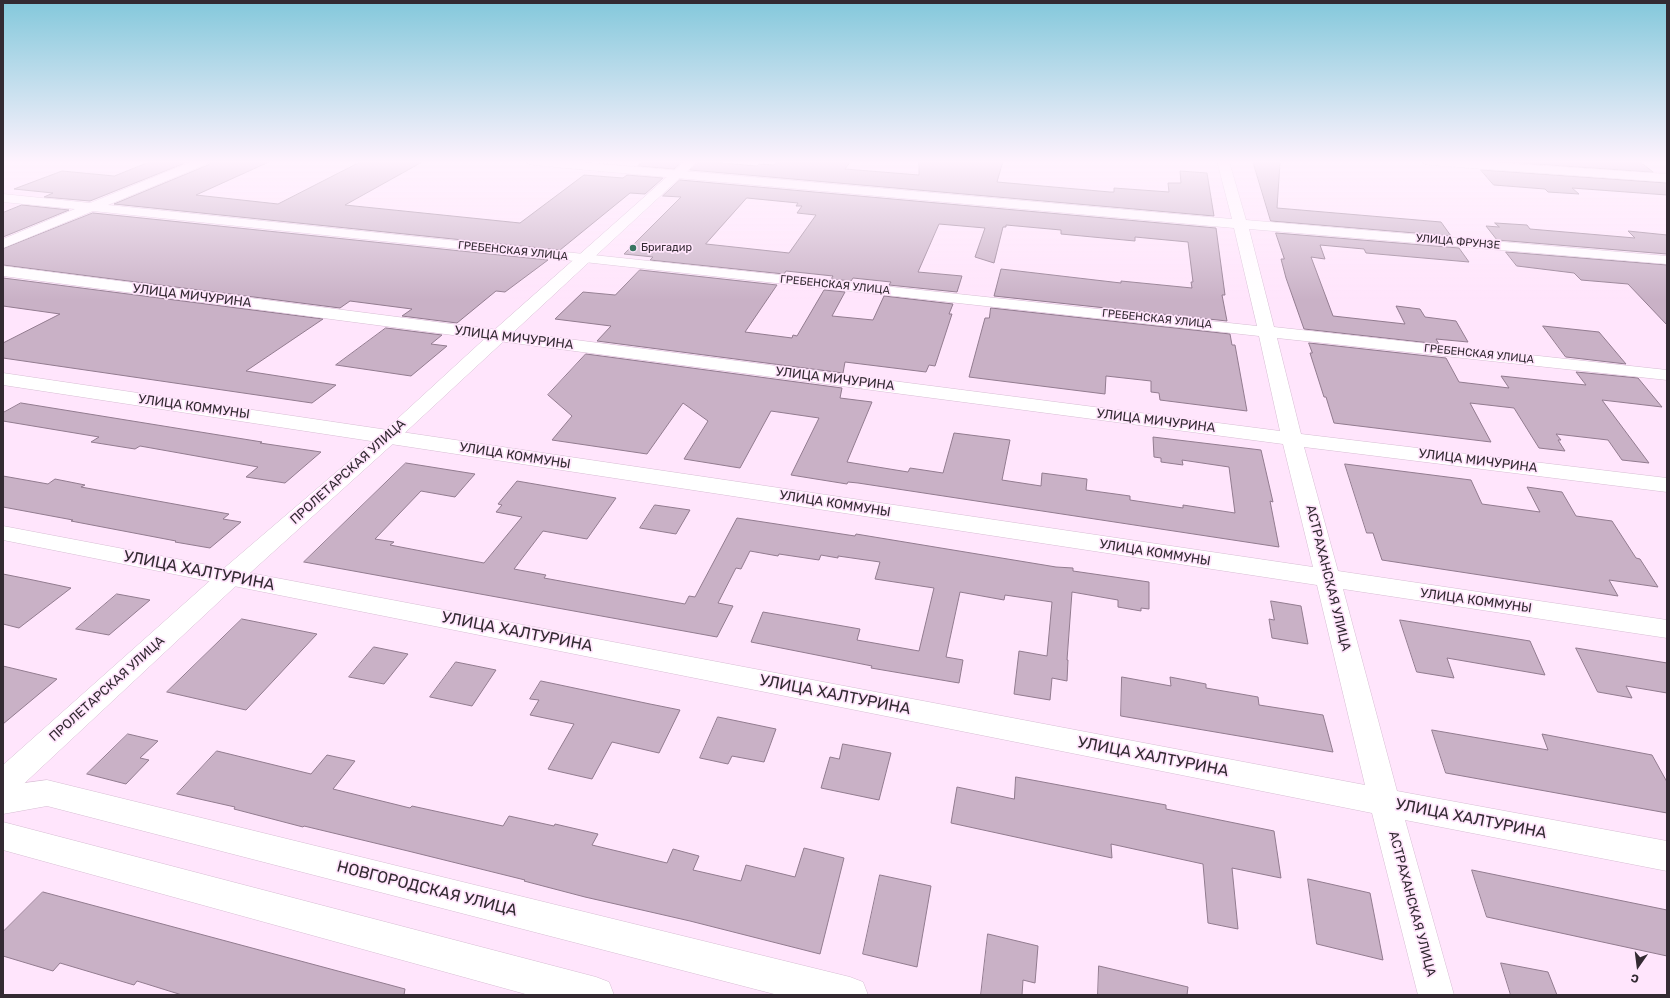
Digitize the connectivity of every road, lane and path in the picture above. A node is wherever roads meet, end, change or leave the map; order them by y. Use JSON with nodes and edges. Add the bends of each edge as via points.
{"nodes":[{"id":1,"x":87,"y":208,"type":"edge"},
{"id":2,"x":91,"y":208,"type":"junction"},
{"id":3,"x":640,"y":208,"type":"edge"},
{"id":4,"x":1056,"y":208,"type":"edge"},
{"id":5,"x":1236,"y":208,"type":"edge"},
{"id":6,"x":1241,"y":224,"type":"junction"},
{"id":7,"x":3,"y":244,"type":"edge"},
{"id":8,"x":584,"y":258,"type":"junction"},
{"id":9,"x":1667,"y":260,"type":"edge"},
{"id":10,"x":3,"y":271,"type":"edge"},
{"id":11,"x":1265,"y":331,"type":"junction"},
{"id":12,"x":498,"y":336,"type":"junction"},
{"id":13,"x":1667,"y":375,"type":"edge"},
{"id":14,"x":3,"y":379,"type":"edge"},
{"id":15,"x":389,"y":436,"type":"junction"},
{"id":16,"x":1292,"y":439,"type":"junction"},
{"id":17,"x":1667,"y":485,"type":"edge"},
{"id":18,"x":3,"y":534,"type":"edge"},
{"id":19,"x":231,"y":576,"type":"junction"},
{"id":20,"x":1328,"y":579,"type":"junction"},
{"id":21,"x":1667,"y":629,"type":"edge"},
{"id":22,"x":3,"y":784,"type":"edge"},
{"id":23,"x":3,"y":800,"type":"edge"},
{"id":24,"x":1384,"y":802,"type":"junction"},
{"id":25,"x":3,"y":836,"type":"edge"},
{"id":26,"x":1667,"y":856,"type":"edge"},
{"id":27,"x":596,"y":995,"type":"edge"},
{"id":28,"x":850,"y":995,"type":"edge"},
{"id":29,"x":1436,"y":995,"type":"edge"}],
"edges":[{"from":1,"to":2,"type":"street","name":"ГРЕБЕНСКАЯ УЛИЦА"},
{"from":2,"to":7,"type":"street"},
{"from":2,"to":8,"type":"street","name":"ГРЕБЕНСКАЯ УЛИЦА"},
{"from":3,"to":8,"type":"street","name":"ПРОЛЕТАРСКАЯ УЛИЦА"},
{"from":4,"to":6,"type":"street","name":"УЛИЦА ФРУНЗЕ"},
{"from":5,"to":6,"type":"street","name":"АСТРАХАНСКАЯ УЛИЦА"},
{"from":6,"to":9,"type":"street","name":"УЛИЦА ФРУНЗЕ"},
{"from":6,"to":11,"type":"street","name":"АСТРАХАНСКАЯ УЛИЦА"},
{"from":8,"to":11,"type":"street","name":"ГРЕБЕНСКАЯ УЛИЦА"},
{"from":8,"to":12,"type":"street","name":"ПРОЛЕТАРСКАЯ УЛИЦА"},
{"from":10,"to":12,"type":"street","name":"УЛИЦА МИЧУРИНА"},
{"from":11,"to":13,"type":"street","name":"ГРЕБЕНСКАЯ УЛИЦА"},
{"from":11,"to":16,"type":"street","name":"АСТРАХАНСКАЯ УЛИЦА"},
{"from":12,"to":15,"type":"street","name":"ПРОЛЕТАРСКАЯ УЛИЦА"},
{"from":12,"to":16,"type":"street","name":"УЛИЦА МИЧУРИНА"},
{"from":14,"to":15,"type":"street","name":"УЛИЦА КОММУНЫ"},
{"from":15,"to":19,"type":"street","name":"ПРОЛЕТАРСКАЯ УЛИЦА"},
{"from":15,"to":20,"type":"street","name":"УЛИЦА КОММУНЫ"},
{"from":16,"to":17,"type":"street","name":"УЛИЦА МИЧУРИНА"},
{"from":16,"to":20,"type":"street","name":"АСТРАХАНСКАЯ УЛИЦА"},
{"from":18,"to":19,"type":"street","name":"УЛИЦА ХАЛТУРИНА"},
{"from":19,"to":22,"type":"street","name":"ПРОЛЕТАРСКАЯ УЛИЦА"},
{"from":19,"to":24,"type":"street","name":"УЛИЦА ХАЛТУРИНА"},
{"from":20,"to":21,"type":"street","name":"УЛИЦА КОММУНЫ"},
{"from":20,"to":24,"type":"street","name":"АСТРАХАНСКАЯ УЛИЦА"},
{"from":23,"to":28,"type":"street","name":"НОВГОРОДСКАЯ УЛИЦА","via":[[47,793]]},
{"from":24,"to":26,"type":"street","name":"УЛИЦА ХАЛТУРИНА"},
{"from":24,"to":29,"type":"street","name":"АСТРАХАНСКАЯ УЛИЦА"},
{"from":25,"to":27,"type":"street"}]}
